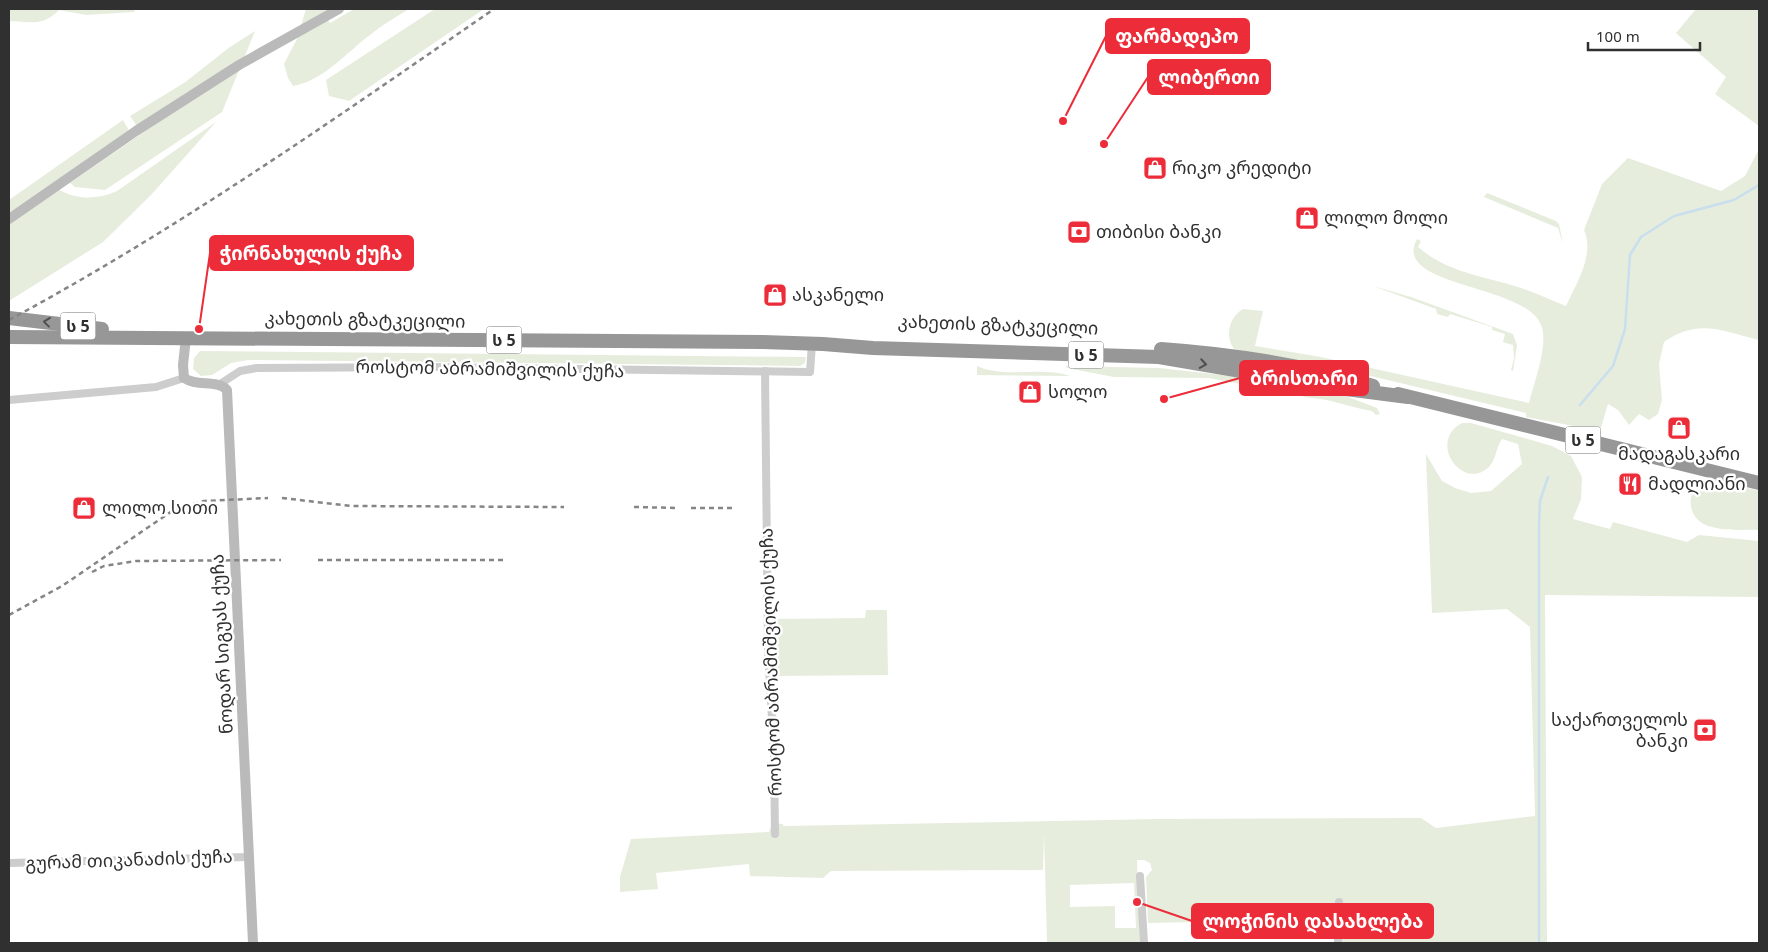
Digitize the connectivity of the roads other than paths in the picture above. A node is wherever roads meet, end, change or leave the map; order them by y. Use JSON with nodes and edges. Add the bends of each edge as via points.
{"nodes":[{"id":1,"x":339,"y":9,"type":"edge"},
{"id":2,"x":9,"y":219,"type":"edge"},
{"id":3,"x":9,"y":318,"type":"edge"},
{"id":4,"x":147,"y":336,"type":"junction"},
{"id":5,"x":9,"y":337,"type":"edge"},
{"id":6,"x":186,"y":337,"type":"junction"},
{"id":7,"x":817,"y":344,"type":"junction"},
{"id":8,"x":765,"y":371,"type":"junction"},
{"id":9,"x":184,"y":378,"type":"junction"},
{"id":10,"x":220,"y":384,"type":"junction"},
{"id":11,"x":9,"y":400,"type":"edge"},
{"id":12,"x":1759,"y":483,"type":"edge"},
{"id":13,"x":775,"y":834,"type":"dead end"},
{"id":14,"x":248,"y":857,"type":"junction"},
{"id":15,"x":9,"y":863,"type":"edge"},
{"id":16,"x":1140,"y":876,"type":"dead end"},
{"id":17,"x":1339,"y":902,"type":"dead end"},
{"id":18,"x":253,"y":943,"type":"edge"},
{"id":19,"x":1144,"y":943,"type":"edge"},
{"id":20,"x":1338,"y":943,"type":"edge"}],
"edges":[{"from":1,"to":2,"type":"street","via":[[239,65]]},
{"from":4,"to":3,"type":"highway","name":"კახეთის გზატკეცილი","number":"ს 5","one_way":true},
{"from":4,"to":5,"type":"highway","name":"კახეთის გზატკეცილი","number":"ს 5"},
{"from":4,"to":6,"type":"highway","name":"კახეთის გზატკეცილი","number":"ს 5"},
{"from":6,"to":7,"type":"highway","name":"კახეთის გზატკეცილი","number":"ს 5"},
{"from":6,"to":9,"type":"street"},
{"from":7,"to":8,"type":"street","name":"როსტომ აბრამიშვილის ქუჩა","via":[[810,372]]},
{"from":7,"to":12,"type":"highway","name":"კახეთის გზატკეცილი","number":"ს 5","via":[[873,340],[935,341],[1194,352],[1331,375]]},
{"from":8,"to":10,"type":"street","name":"როსტომ აბრამიშვილის ქუჩა","via":[[257,368],[240,371]]},
{"from":8,"to":13,"type":"street","name":"როსტომ აბრამიშვილის ქუჩა","via":[[768,648]]},
{"from":9,"to":10,"type":"street","via":[[190,382]]},
{"from":9,"to":11,"type":"street","via":[[156,387]]},
{"from":10,"to":14,"type":"street","name":"ნოდარ სიგუას ქუჩა","via":[[226,390]]},
{"from":14,"to":15,"type":"street","name":"გურამ თიკანაძის ქუჩა"},
{"from":14,"to":18,"type":"street","name":"ნოდარ სიგუას ქუჩა"},
{"from":16,"to":19,"type":"street"},
{"from":17,"to":20,"type":"street"}]}
